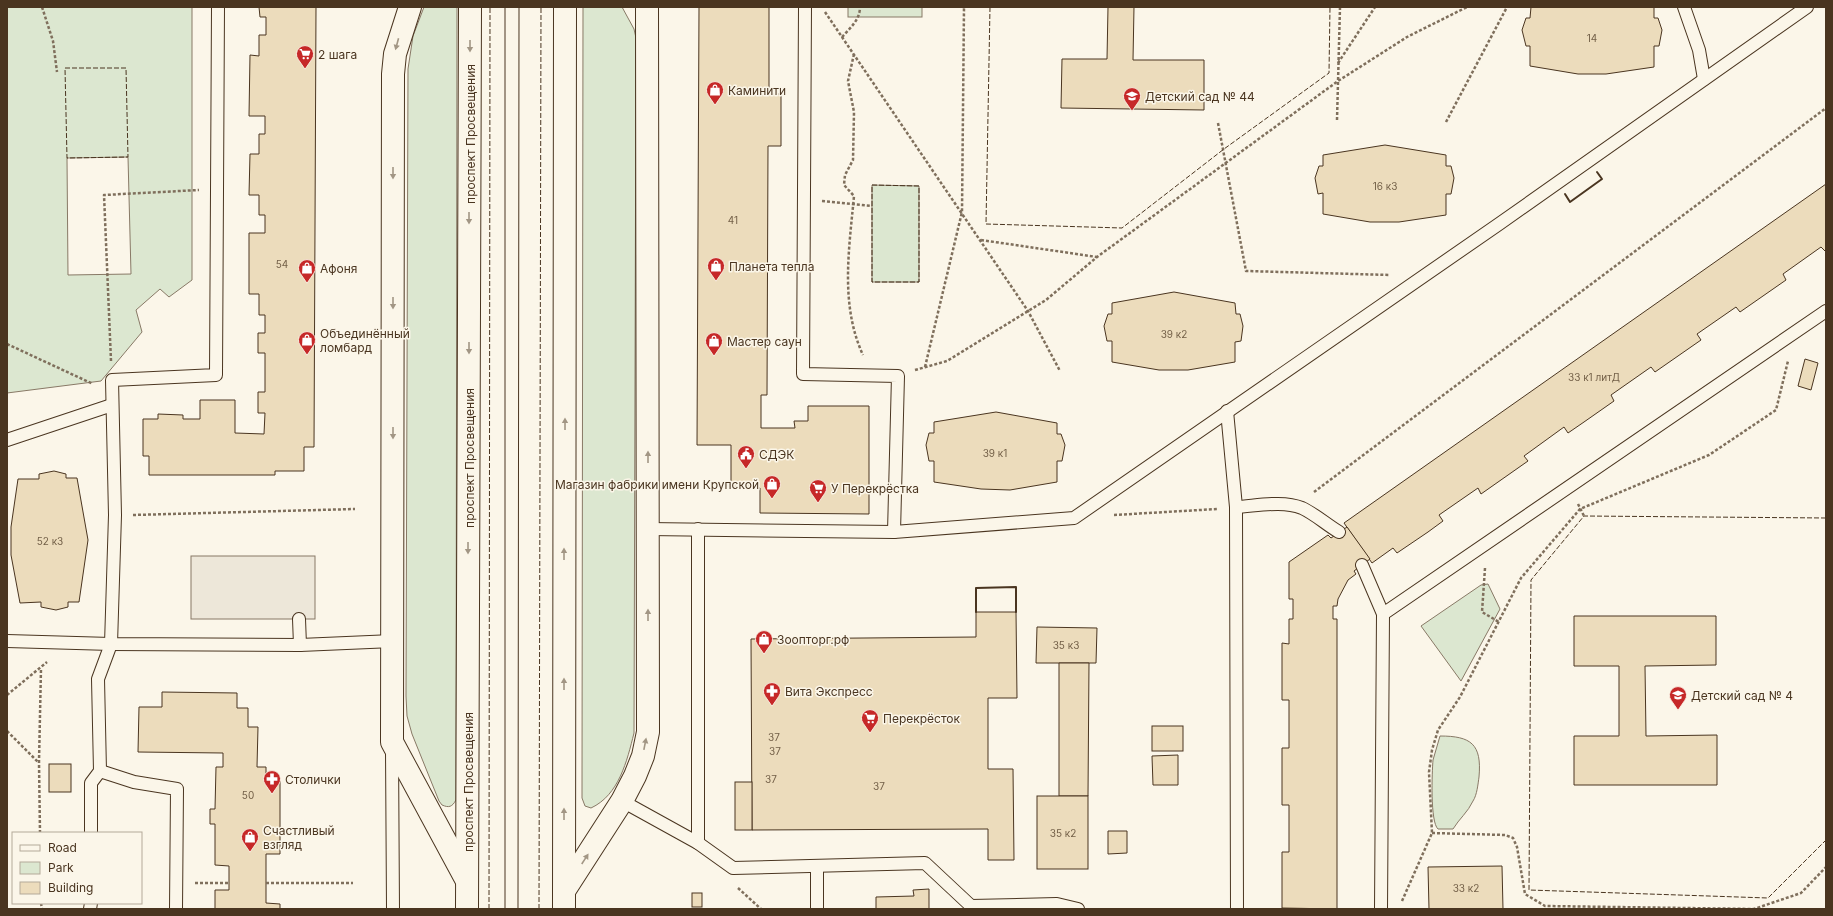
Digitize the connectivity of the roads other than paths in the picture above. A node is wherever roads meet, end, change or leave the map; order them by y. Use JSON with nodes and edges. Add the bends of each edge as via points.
{"nodes":[{"id":1,"x":218,"y":7,"type":"edge"},
{"id":2,"x":410,"y":7,"type":"edge"},
{"id":3,"x":470,"y":7,"type":"edge"},
{"id":4,"x":565,"y":7,"type":"edge"},
{"id":5,"x":647,"y":7,"type":"edge"},
{"id":6,"x":806,"y":7,"type":"edge"},
{"id":7,"x":1684,"y":7,"type":"edge"},
{"id":8,"x":1807,"y":7,"type":"edge"},
{"id":9,"x":1704,"y":79,"type":"junction"},
{"id":10,"x":1826,"y":311,"type":"edge"},
{"id":11,"x":112,"y":399,"type":"junction"},
{"id":12,"x":1227,"y":412,"type":"junction"},
{"id":13,"x":7,"y":440,"type":"edge"},
{"id":14,"x":1236,"y":508,"type":"junction"},
{"id":15,"x":648,"y":529,"type":"junction"},
{"id":16,"x":698,"y":529,"type":"junction"},
{"id":17,"x":894,"y":532,"type":"junction"},
{"id":18,"x":1339,"y":532,"type":"dead end"},
{"id":19,"x":1362,"y":565,"type":"dead end"},
{"id":20,"x":1383,"y":614,"type":"junction"},
{"id":21,"x":299,"y":619,"type":"dead end"},
{"id":22,"x":7,"y":641,"type":"edge"},
{"id":23,"x":392,"y":642,"type":"junction"},
{"id":24,"x":111,"y":644,"type":"junction"},
{"id":25,"x":300,"y":645,"type":"junction"},
{"id":26,"x":392,"y":742,"type":"junction"},
{"id":27,"x":100,"y":771,"type":"junction"},
{"id":28,"x":622,"y":801,"type":"junction"},
{"id":29,"x":91,"y":832,"type":"edge"},
{"id":30,"x":698,"y":843,"type":"junction"},
{"id":31,"x":817,"y":867,"type":"junction"},
{"id":32,"x":467,"y":881,"type":"junction"},
{"id":33,"x":564,"y":900,"type":"edge"},
{"id":34,"x":176,"y":909,"type":"edge"},
{"id":35,"x":393,"y":909,"type":"edge"},
{"id":36,"x":467,"y":909,"type":"edge"},
{"id":37,"x":817,"y":909,"type":"edge"},
{"id":38,"x":1078,"y":909,"type":"edge"},
{"id":39,"x":1237,"y":909,"type":"edge"},
{"id":40,"x":1381,"y":909,"type":"edge"}],
"edges":[{"from":1,"to":11,"type":"lane","via":[[216,375],[112,380]]},
{"from":2,"to":23,"type":"street","one_way":true,"via":[[395,54],[393,74]]},
{"from":3,"to":32,"type":"street","name":"проспект Просвещения","one_way":true},
{"from":33,"to":4,"type":"street","one_way":true},
{"from":15,"to":5,"type":"street","one_way":true},
{"from":6,"to":17,"type":"lane","via":[[803,374],[898,376]]},
{"from":7,"to":9,"type":"lane","via":[[1699,50]]},
{"from":8,"to":9,"type":"lane"},
{"from":9,"to":12,"type":"lane"},
{"from":10,"to":20,"type":"lane"},
{"from":11,"to":13,"type":"lane"},
{"from":11,"to":24,"type":"lane","via":[[115,516]]},
{"from":12,"to":14,"type":"lane"},
{"from":12,"to":17,"type":"lane","via":[[1074,518]]},
{"from":14,"to":18,"type":"lane","via":[[1294,506],[1302,508]]},
{"from":14,"to":39,"type":"lane"},
{"from":15,"to":16,"type":"lane"},
{"from":28,"to":15,"type":"street","one_way":true,"via":[[643,756],[648,732]]},
{"from":16,"to":17,"type":"lane"},
{"from":16,"to":30,"type":"lane"},
{"from":19,"to":20,"type":"lane"},
{"from":20,"to":40,"type":"lane"},
{"from":21,"to":25,"type":"lane"},
{"from":22,"to":24,"type":"lane"},
{"from":23,"to":25,"type":"lane"},
{"from":23,"to":26,"type":"street"},
{"from":24,"to":25,"type":"lane"},
{"from":24,"to":27,"type":"lane","via":[[98,679]]},
{"from":26,"to":32,"type":"street"},
{"from":26,"to":35,"type":"lane"},
{"from":27,"to":29,"type":"lane","via":[[91,783]]},
{"from":27,"to":34,"type":"lane","via":[[134,782],[177,789]]},
{"from":28,"to":30,"type":"lane"},
{"from":33,"to":28,"type":"street","one_way":true},
{"from":30,"to":31,"type":"lane","via":[[733,868]]},
{"from":31,"to":37,"type":"lane"},
{"from":31,"to":38,"type":"lane","via":[[926,863],[971,906],[1057,904]]},
{"from":32,"to":36,"type":"street","name":"проспект Просвещения"}]}
